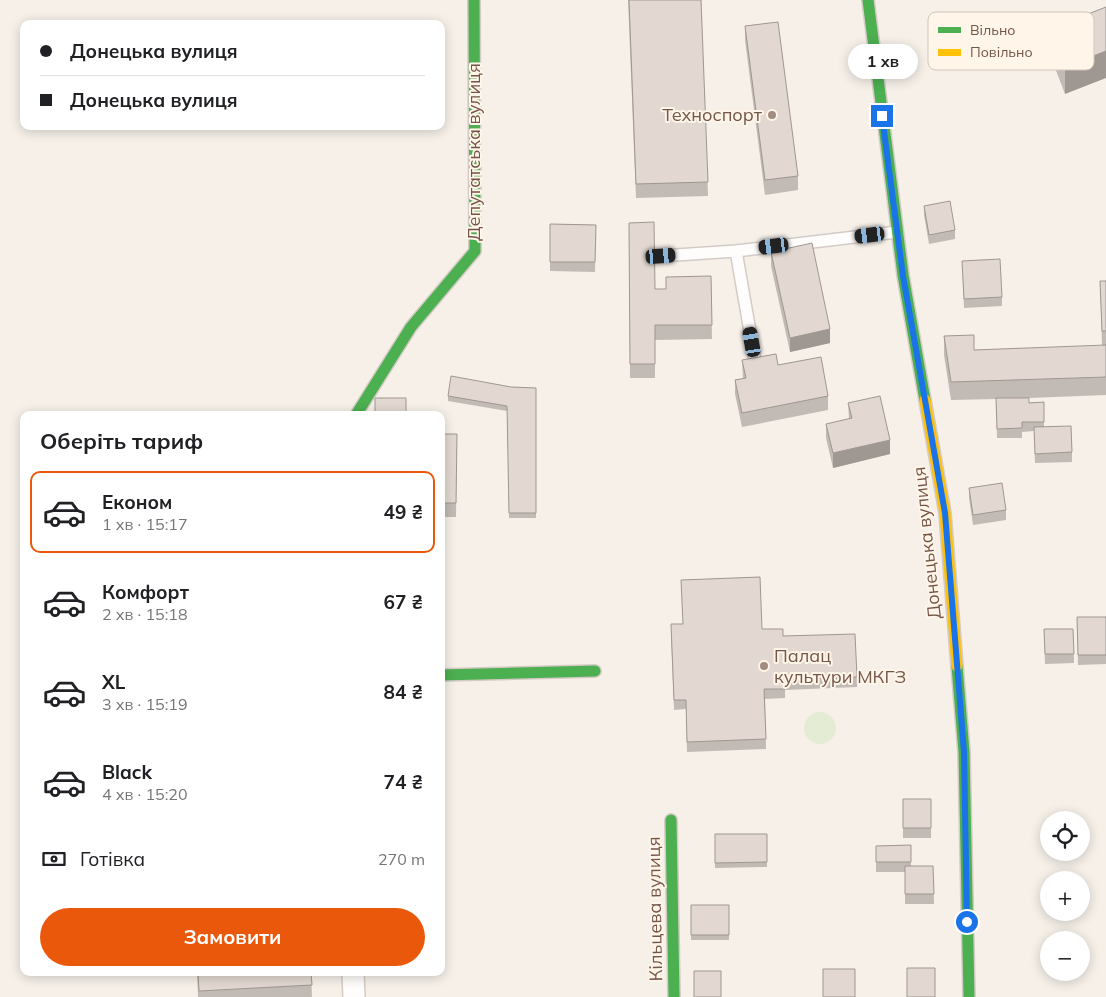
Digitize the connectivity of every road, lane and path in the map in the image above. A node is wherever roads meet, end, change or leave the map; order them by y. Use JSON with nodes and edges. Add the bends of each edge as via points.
{"nodes":[{"id":1,"x":474,"y":0,"type":"edge"},
{"id":2,"x":868,"y":0,"type":"edge"},
{"id":3,"x":897,"y":232,"type":"junction"},
{"id":4,"x":736,"y":251,"type":"junction"},
{"id":5,"x":661,"y":256,"type":"dead end"},
{"id":6,"x":755,"y":360,"type":"edge"},
{"id":7,"x":358,"y":411,"type":"edge"},
{"id":8,"x":595,"y":671,"type":"dead end"},
{"id":9,"x":445,"y":675,"type":"edge"},
{"id":10,"x":671,"y":820,"type":"dead end"},
{"id":11,"x":353,"y":976,"type":"edge"},
{"id":12,"x":354,"y":997,"type":"edge"},
{"id":13,"x":674,"y":997,"type":"edge"},
{"id":14,"x":969,"y":997,"type":"edge"}],
"edges":[{"from":1,"to":7,"type":"street","name":"Депутатська вулиця","via":[[475,251],[411,327]]},
{"from":2,"to":3,"type":"street","name":"Донецька вулиця"},
{"from":3,"to":4,"type":"lane"},
{"from":3,"to":14,"type":"street","name":"Донецька вулиця","via":[[945,513],[964,752]]},
{"from":4,"to":5,"type":"lane"},
{"from":4,"to":6,"type":"lane"},
{"from":8,"to":9,"type":"street"},
{"from":10,"to":13,"type":"street","name":"Кільцева вулиця"},
{"from":11,"to":12,"type":"street"}]}
